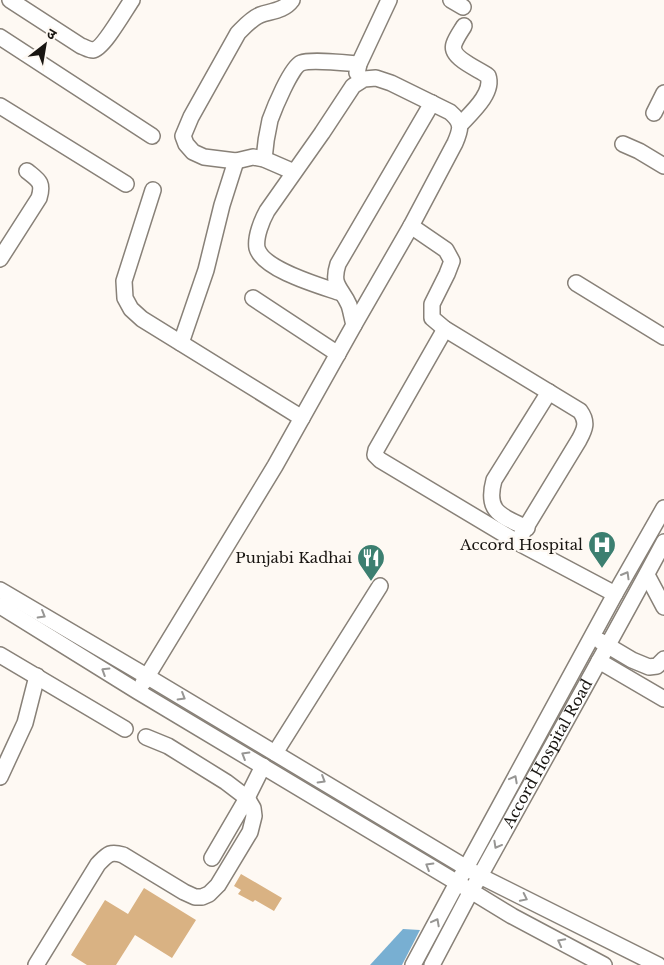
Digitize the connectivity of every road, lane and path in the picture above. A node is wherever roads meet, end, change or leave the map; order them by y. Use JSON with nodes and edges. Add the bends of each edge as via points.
{"nodes":[{"id":1,"x":10,"y":0,"type":"edge"},
{"id":2,"x":132,"y":0,"type":"edge"},
{"id":3,"x":292,"y":0,"type":"edge"},
{"id":4,"x":389,"y":0,"type":"edge"},
{"id":5,"x":464,"y":26,"type":"dead end"},
{"id":6,"x":0,"y":37,"type":"edge"},
{"id":7,"x":359,"y":64,"type":"junction"},
{"id":8,"x":353,"y":86,"type":"junction"},
{"id":9,"x":664,"y":93,"type":"edge"},
{"id":10,"x":432,"y":103,"type":"junction"},
{"id":11,"x":0,"y":106,"type":"edge"},
{"id":12,"x":654,"y":113,"type":"dead end"},
{"id":13,"x":460,"y":125,"type":"junction"},
{"id":14,"x":152,"y":136,"type":"dead end"},
{"id":15,"x":623,"y":144,"type":"dead end"},
{"id":16,"x":264,"y":159,"type":"junction"},
{"id":17,"x":236,"y":160,"type":"junction"},
{"id":18,"x":664,"y":166,"type":"edge"},
{"id":19,"x":27,"y":171,"type":"dead end"},
{"id":20,"x":294,"y":172,"type":"junction"},
{"id":21,"x":126,"y":184,"type":"dead end"},
{"id":22,"x":154,"y":190,"type":"dead end"},
{"id":23,"x":411,"y":226,"type":"junction"},
{"id":24,"x":0,"y":259,"type":"edge"},
{"id":25,"x":576,"y":283,"type":"dead end"},
{"id":26,"x":341,"y":293,"type":"junction"},
{"id":27,"x":253,"y":298,"type":"dead end"},
{"id":28,"x":354,"y":325,"type":"junction"},
{"id":29,"x":445,"y":329,"type":"junction"},
{"id":30,"x":664,"y":337,"type":"edge"},
{"id":31,"x":181,"y":343,"type":"junction"},
{"id":32,"x":338,"y":354,"type":"junction"},
{"id":33,"x":549,"y":392,"type":"junction"},
{"id":34,"x":302,"y":418,"type":"junction"},
{"id":35,"x":664,"y":508,"type":"edge"},
{"id":36,"x":527,"y":528,"type":"junction"},
{"id":37,"x":518,"y":542,"type":"junction"},
{"id":38,"x":664,"y":542,"type":"edge"},
{"id":39,"x":647,"y":575,"type":"junction"},
{"id":40,"x":380,"y":586,"type":"dead end"},
{"id":41,"x":0,"y":590,"type":"edge"},
{"id":42,"x":615,"y":594,"type":"junction"},
{"id":43,"x":0,"y":606,"type":"edge"},
{"id":44,"x":664,"y":607,"type":"edge"},
{"id":45,"x":592,"y":636,"type":"junction"},
{"id":46,"x":608,"y":646,"type":"junction"},
{"id":47,"x":664,"y":659,"type":"edge"},
{"id":48,"x":1,"y":660,"type":"edge"},
{"id":49,"x":599,"y":662,"type":"junction"},
{"id":50,"x":37,"y":676,"type":"junction"},
{"id":51,"x":148,"y":676,"type":"junction"},
{"id":52,"x":137,"y":691,"type":"junction"},
{"id":53,"x":664,"y":699,"type":"edge"},
{"id":54,"x":125,"y":729,"type":"dead end"},
{"id":55,"x":146,"y":737,"type":"dead end"},
{"id":56,"x":275,"y":753,"type":"junction"},
{"id":57,"x":263,"y":766,"type":"junction"},
{"id":58,"x":0,"y":777,"type":"edge"},
{"id":59,"x":247,"y":798,"type":"junction"},
{"id":60,"x":212,"y":858,"type":"dead end"},
{"id":61,"x":466,"y":868,"type":"junction"},
{"id":62,"x":480,"y":876,"type":"junction"},
{"id":63,"x":456,"y":882,"type":"junction"},
{"id":64,"x":471,"y":891,"type":"junction"},
{"id":65,"x":36,"y":965,"type":"edge"},
{"id":66,"x":413,"y":965,"type":"edge"},
{"id":67,"x":432,"y":965,"type":"edge"},
{"id":68,"x":604,"y":965,"type":"edge"},
{"id":69,"x":658,"y":965,"type":"edge"}],
"edges":[{"from":1,"to":2,"type":"street","via":[[81,46],[94,50]]},
{"from":3,"to":17,"type":"street","via":[[277,11],[248,22],[238,33],[191,117],[184,136],[193,152],[204,157]]},
{"from":4,"to":7,"type":"street"},
{"from":5,"to":13,"type":"street","via":[[454,44],[454,52],[488,76],[490,82],[485,95]]},
{"from":6,"to":14,"type":"street"},
{"from":7,"to":8,"type":"street"},
{"from":7,"to":16,"type":"street","via":[[312,61],[295,67],[270,120]]},
{"from":8,"to":10,"type":"street","via":[[364,79],[376,78]]},
{"from":8,"to":20,"type":"street"},
{"from":9,"to":12,"type":"street"},
{"from":10,"to":13,"type":"street","via":[[458,118]]},
{"from":10,"to":26,"type":"street","via":[[338,264],[336,284]]},
{"from":11,"to":21,"type":"street"},
{"from":13,"to":23,"type":"street","via":[[456,143]]},
{"from":15,"to":18,"type":"street"},
{"from":16,"to":17,"type":"street"},
{"from":16,"to":20,"type":"street"},
{"from":17,"to":31,"type":"street","via":[[206,270]]},
{"from":19,"to":24,"type":"street","via":[[40,184],[39,198]]},
{"from":20,"to":26,"type":"street","via":[[261,223],[257,248],[263,258],[280,270]]},
{"from":22,"to":31,"type":"street","via":[[124,281],[125,298],[142,319]]},
{"from":23,"to":28,"type":"street"},
{"from":23,"to":29,"type":"street","via":[[446,250],[452,260],[432,304],[432,318]]},
{"from":25,"to":30,"type":"street"},
{"from":26,"to":28,"type":"street","via":[[350,307]]},
{"from":27,"to":32,"type":"street"},
{"from":28,"to":32,"type":"street"},
{"from":29,"to":33,"type":"street"},
{"from":29,"to":37,"type":"street","via":[[375,455]]},
{"from":31,"to":34,"type":"street"},
{"from":32,"to":34,"type":"street"},
{"from":33,"to":36,"type":"street","via":[[580,411],[586,422],[585,430]]},
{"from":33,"to":36,"type":"street","via":[[492,488],[494,508]]},
{"from":34,"to":51,"type":"street"},
{"from":42,"to":35,"type":"street","one_way":true},
{"from":36,"to":37,"type":"street"},
{"from":37,"to":42,"type":"street"},
{"from":38,"to":39,"type":"street","name":"Accord Hospital Road"},
{"from":39,"to":44,"type":"street"},
{"from":39,"to":46,"type":"street","name":"Accord Hospital Road"},
{"from":40,"to":56,"type":"street"},
{"from":41,"to":51,"type":"street","one_way":true},
{"from":42,"to":45,"type":"street"},
{"from":52,"to":43,"type":"street","one_way":true},
{"from":45,"to":46,"type":"street"},
{"from":61,"to":45,"type":"street","one_way":true},
{"from":46,"to":47,"type":"street","via":[[649,667],[657,666]]},
{"from":46,"to":49,"type":"street","name":"Accord Hospital Road"},
{"from":48,"to":50,"type":"street"},
{"from":49,"to":53,"type":"street"},
{"from":49,"to":62,"type":"street","name":"Accord Hospital Road","one_way":true},
{"from":50,"to":54,"type":"street"},
{"from":50,"to":58,"type":"street","via":[[25,723]]},
{"from":51,"to":52,"type":"street"},
{"from":51,"to":56,"type":"street","one_way":true},
{"from":57,"to":52,"type":"street","one_way":true},
{"from":55,"to":59,"type":"street","via":[[168,746]]},
{"from":56,"to":61,"type":"street","one_way":true},
{"from":57,"to":59,"type":"street"},
{"from":63,"to":57,"type":"street","one_way":true},
{"from":59,"to":60,"type":"street"},
{"from":59,"to":65,"type":"street","via":[[254,816],[250,832],[218,885],[209,894],[195,897],[124,855],[107,854]]},
{"from":61,"to":62,"type":"street"},
{"from":61,"to":63,"type":"street"},
{"from":62,"to":64,"type":"street","name":"Accord Hospital Road"},
{"from":62,"to":69,"type":"street","one_way":true},
{"from":63,"to":64,"type":"street"},
{"from":66,"to":63,"type":"street","one_way":true},
{"from":64,"to":67,"type":"street","name":"Accord Hospital Road"},
{"from":68,"to":64,"type":"street","one_way":true}]}
